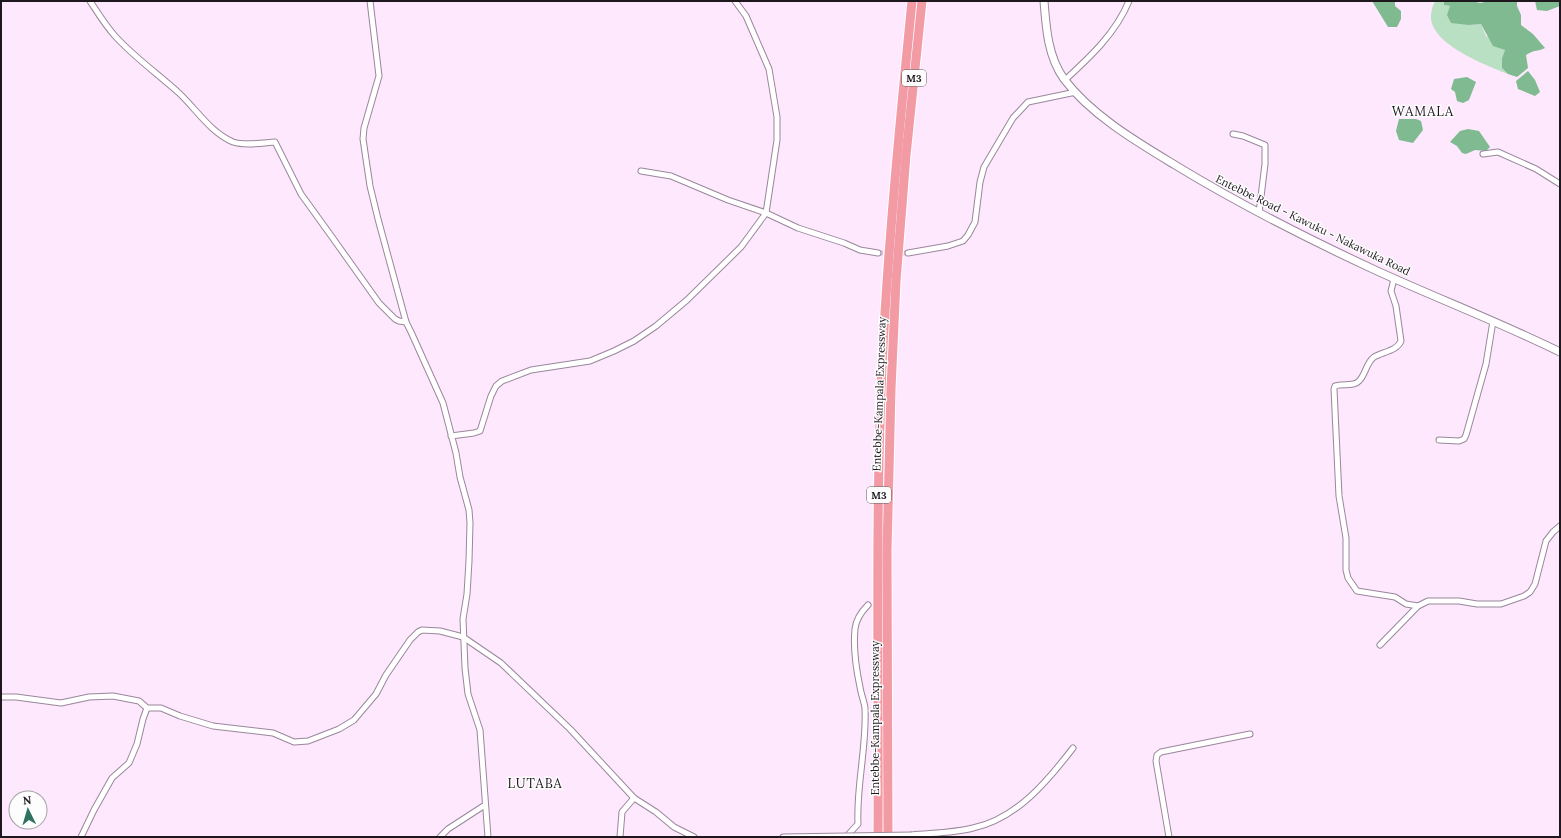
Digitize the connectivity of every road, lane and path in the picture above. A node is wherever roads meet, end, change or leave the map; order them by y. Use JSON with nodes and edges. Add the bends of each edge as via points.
{"nodes":[{"id":1,"x":90,"y":1,"type":"edge"},
{"id":2,"x":370,"y":1,"type":"edge"},
{"id":3,"x":735,"y":1,"type":"edge"},
{"id":4,"x":912,"y":1,"type":"edge"},
{"id":5,"x":922,"y":1,"type":"edge"},
{"id":6,"x":1044,"y":1,"type":"edge"},
{"id":7,"x":1129,"y":1,"type":"edge"},
{"id":8,"x":1065,"y":80,"type":"junction"},
{"id":9,"x":1076,"y":92,"type":"junction"},
{"id":10,"x":1234,"y":134,"type":"dead end"},
{"id":11,"x":1483,"y":154,"type":"dead end"},
{"id":12,"x":641,"y":171,"type":"dead end"},
{"id":13,"x":1560,"y":184,"type":"edge"},
{"id":14,"x":766,"y":213,"type":"junction"},
{"id":15,"x":1259,"y":213,"type":"junction"},
{"id":16,"x":878,"y":252,"type":"tunnel mouth"},
{"id":17,"x":908,"y":253,"type":"tunnel mouth"},
{"id":18,"x":1394,"y":279,"type":"junction"},
{"id":19,"x":1493,"y":321,"type":"junction"},
{"id":20,"x":406,"y":322,"type":"junction"},
{"id":21,"x":1560,"y":352,"type":"edge"},
{"id":22,"x":451,"y":436,"type":"junction"},
{"id":23,"x":1439,"y":440,"type":"dead end"},
{"id":24,"x":1560,"y":526,"type":"edge"},
{"id":25,"x":868,"y":605,"type":"dead end"},
{"id":26,"x":1418,"y":606,"type":"junction"},
{"id":27,"x":463,"y":637,"type":"junction"},
{"id":28,"x":1380,"y":645,"type":"dead end"},
{"id":29,"x":1,"y":697,"type":"edge"},
{"id":30,"x":147,"y":708,"type":"junction"},
{"id":31,"x":1250,"y":734,"type":"dead end"},
{"id":32,"x":1073,"y":748,"type":"dead end"},
{"id":33,"x":634,"y":798,"type":"junction"},
{"id":34,"x":485,"y":805,"type":"junction"},
{"id":35,"x":846,"y":836,"type":"edge"},
{"id":36,"x":81,"y":837,"type":"edge"},
{"id":37,"x":440,"y":837,"type":"edge"},
{"id":38,"x":488,"y":837,"type":"edge"},
{"id":39,"x":620,"y":837,"type":"edge"},
{"id":40,"x":694,"y":837,"type":"edge"},
{"id":41,"x":783,"y":837,"type":"edge"},
{"id":42,"x":878,"y":837,"type":"edge"},
{"id":43,"x":888,"y":837,"type":"edge"},
{"id":44,"x":1169,"y":837,"type":"edge"}],
"edges":[{"from":1,"to":20,"type":"street","via":[[116,37],[180,94],[200,118],[234,142],[275,142],[301,194],[332,237],[388,313],[395,319]]},
{"from":2,"to":20,"type":"street","via":[[379,76],[363,139],[376,212]]},
{"from":3,"to":14,"type":"street","via":[[746,16],[769,69],[777,117],[778,128]]},
{"from":4,"to":42,"type":"highway","name":"Entebbe-Kampala Expressway","number":"M3","via":[[896,161],[882,365],[878,529]]},
{"from":5,"to":43,"type":"highway","name":"Entebbe-Kampala Expressway","number":"M3","via":[[896,281],[891,389],[887,560]]},
{"from":6,"to":8,"type":"main road","name":"Entebbe Road - Kawuku - Nakawuka Road","via":[[1049,43],[1056,65]]},
{"from":7,"to":8,"type":"street","via":[[1109,34]]},
{"from":8,"to":9,"type":"main road","name":"Entebbe Road - Kawuku - Nakawuka Road"},
{"from":9,"to":15,"type":"main road","name":"Entebbe Road - Kawuku - Nakawuka Road","via":[[1104,119],[1122,132],[1214,189]]},
{"from":9,"to":17,"type":"street","via":[[1028,102],[1013,118],[984,167],[974,222],[963,241]]},
{"from":10,"to":15,"type":"street","via":[[1265,145]]},
{"from":11,"to":13,"type":"street","via":[[1498,152],[1536,169]]},
{"from":12,"to":14,"type":"street","via":[[671,176]]},
{"from":14,"to":16,"type":"street","via":[[798,228],[860,250]]},
{"from":14,"to":22,"type":"street","via":[[741,246],[687,300],[656,326],[634,341],[590,361],[531,370],[502,381],[491,396],[480,431]]},
{"from":15,"to":18,"type":"main road","name":"Entebbe Road - Kawuku - Nakawuka Road"},
{"from":18,"to":19,"type":"main road","name":"Entebbe Road - Kawuku - Nakawuka Road"},
{"from":18,"to":26,"type":"street","via":[[1391,291],[1396,306],[1400,344],[1370,361],[1359,382],[1338,385],[1334,389],[1339,496],[1346,538],[1346,570],[1353,586],[1357,591],[1395,597],[1406,604]]},
{"from":19,"to":21,"type":"main road","name":"Entebbe Road - Kawuku - Nakawuka Road"},
{"from":19,"to":23,"type":"street","via":[[1486,364],[1466,435],[1459,441]]},
{"from":20,"to":22,"type":"street","via":[[443,403]]},
{"from":22,"to":27,"type":"street","via":[[470,523]]},
{"from":24,"to":26,"type":"street","via":[[1546,541],[1535,584],[1524,596],[1501,604],[1428,601]]},
{"from":25,"to":35,"type":"street","via":[[857,619],[855,634],[865,736],[857,809],[858,824]]},
{"from":26,"to":28,"type":"street"},
{"from":27,"to":30,"type":"street","via":[[428,629],[418,632],[396,660],[376,694],[354,720],[308,741],[294,742],[273,733],[213,726],[161,708]]},
{"from":27,"to":33,"type":"street","via":[[501,663],[570,729]]},
{"from":27,"to":34,"type":"street","via":[[468,694],[480,730]]},
{"from":29,"to":30,"type":"street","via":[[61,703],[89,697],[113,696],[139,701]]},
{"from":30,"to":36,"type":"street","via":[[129,763],[112,778]]},
{"from":31,"to":44,"type":"street","via":[[1161,752],[1157,755],[1156,762]]},
{"from":32,"to":35,"type":"street","bridge":true,"via":[[1024,803],[991,823],[972,829]]},
{"from":33,"to":39,"type":"street","via":[[622,812]]},
{"from":33,"to":40,"type":"street","via":[[674,827]]},
{"from":34,"to":37,"type":"street"},
{"from":34,"to":38,"type":"street"},
{"from":35,"to":41,"type":"street"}]}
